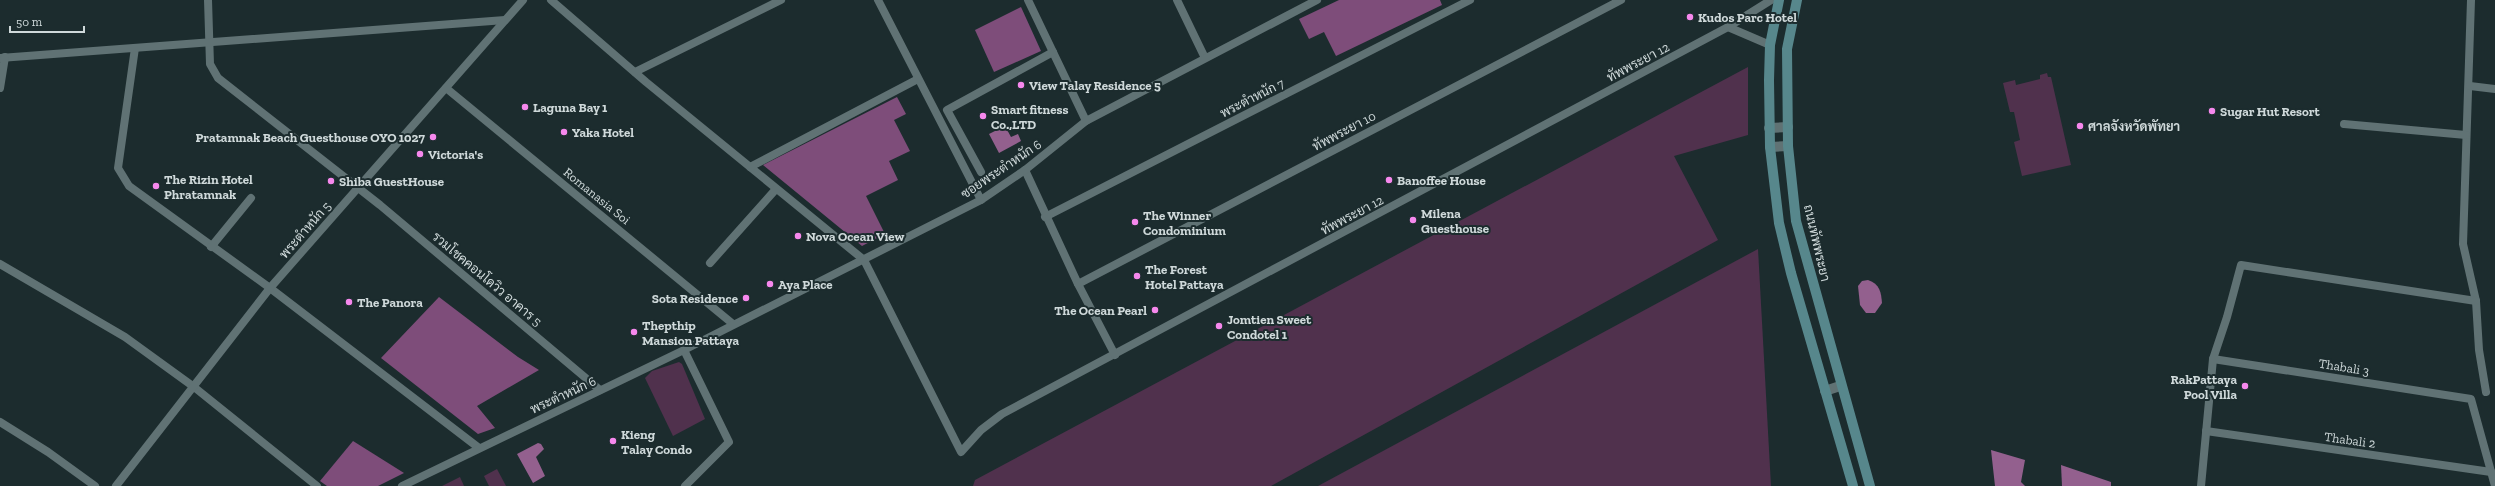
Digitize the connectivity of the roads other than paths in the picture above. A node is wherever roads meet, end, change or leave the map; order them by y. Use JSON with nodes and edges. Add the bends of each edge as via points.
{"nodes":[{"id":1,"x":208,"y":0,"type":"edge"},
{"id":2,"x":523,"y":0,"type":"edge"},
{"id":3,"x":551,"y":0,"type":"edge"},
{"id":4,"x":781,"y":0,"type":"edge"},
{"id":5,"x":878,"y":0,"type":"edge"},
{"id":6,"x":1028,"y":0,"type":"edge"},
{"id":7,"x":1177,"y":0,"type":"edge"},
{"id":8,"x":1317,"y":0,"type":"edge"},
{"id":9,"x":1470,"y":0,"type":"edge"},
{"id":10,"x":1621,"y":0,"type":"edge"},
{"id":11,"x":1771,"y":0,"type":"edge"},
{"id":12,"x":1779,"y":0,"type":"edge"},
{"id":13,"x":1797,"y":0,"type":"edge"},
{"id":14,"x":2471,"y":0,"type":"edge"},
{"id":15,"x":505,"y":20,"type":"junction"},
{"id":16,"x":1728,"y":27,"type":"junction"},
{"id":17,"x":209,"y":42,"type":"junction"},
{"id":18,"x":1770,"y":45,"type":"junction"},
{"id":19,"x":135,"y":48,"type":"junction"},
{"id":20,"x":1053,"y":52,"type":"junction"},
{"id":21,"x":2,"y":57,"type":"edge"},
{"id":22,"x":1205,"y":58,"type":"junction"},
{"id":23,"x":635,"y":72,"type":"junction"},
{"id":24,"x":918,"y":79,"type":"junction"},
{"id":25,"x":2470,"y":86,"type":"junction"},
{"id":26,"x":0,"y":88,"type":"edge"},
{"id":27,"x":446,"y":88,"type":"junction"},
{"id":28,"x":2495,"y":88,"type":"edge"},
{"id":29,"x":1086,"y":121,"type":"junction"},
{"id":30,"x":2344,"y":124,"type":"dead end"},
{"id":31,"x":1788,"y":127,"type":"junction"},
{"id":32,"x":1769,"y":128,"type":"junction"},
{"id":33,"x":2466,"y":135,"type":"junction"},
{"id":34,"x":1788,"y":146,"type":"junction"},
{"id":35,"x":1770,"y":147,"type":"junction"},
{"id":36,"x":750,"y":167,"type":"junction"},
{"id":37,"x":1025,"y":170,"type":"junction"},
{"id":38,"x":982,"y":172,"type":"dead end"},
{"id":39,"x":358,"y":188,"type":"junction"},
{"id":40,"x":776,"y":189,"type":"junction"},
{"id":41,"x":251,"y":198,"type":"dead end"},
{"id":42,"x":981,"y":200,"type":"junction"},
{"id":43,"x":1045,"y":217,"type":"junction"},
{"id":44,"x":211,"y":247,"type":"junction"},
{"id":45,"x":864,"y":260,"type":"junction"},
{"id":46,"x":710,"y":263,"type":"dead end"},
{"id":47,"x":0,"y":264,"type":"edge"},
{"id":48,"x":1078,"y":284,"type":"junction"},
{"id":49,"x":270,"y":288,"type":"junction"},
{"id":50,"x":2476,"y":301,"type":"junction"},
{"id":51,"x":733,"y":324,"type":"junction"},
{"id":52,"x":684,"y":350,"type":"junction"},
{"id":53,"x":1114,"y":355,"type":"junction"},
{"id":54,"x":2213,"y":359,"type":"junction"},
{"id":55,"x":1840,"y":386,"type":"junction"},
{"id":56,"x":194,"y":387,"type":"junction"},
{"id":57,"x":600,"y":390,"type":"junction"},
{"id":58,"x":1825,"y":391,"type":"junction"},
{"id":59,"x":2486,"y":392,"type":"dead end"},
{"id":60,"x":0,"y":422,"type":"edge"},
{"id":61,"x":2206,"y":431,"type":"junction"},
{"id":62,"x":479,"y":448,"type":"junction"},
{"id":63,"x":2491,"y":472,"type":"junction"},
{"id":64,"x":95,"y":486,"type":"edge"},
{"id":65,"x":116,"y":486,"type":"edge"},
{"id":66,"x":317,"y":486,"type":"edge"},
{"id":67,"x":402,"y":486,"type":"edge"},
{"id":68,"x":685,"y":486,"type":"edge"},
{"id":69,"x":1853,"y":486,"type":"edge"},
{"id":70,"x":1870,"y":486,"type":"edge"},
{"id":71,"x":2202,"y":486,"type":"edge"},
{"id":72,"x":2495,"y":486,"type":"edge"}],
"edges":[{"from":1,"to":17,"type":"street","name":"รวมโชคคอนโดวิว อาคาร 5"},
{"from":2,"to":15,"type":"street","name":"พระตำหนัก 5"},
{"from":3,"to":23,"type":"street"},
{"from":4,"to":23,"type":"street"},
{"from":5,"to":24,"type":"street"},
{"from":6,"to":20,"type":"street"},
{"from":7,"to":22,"type":"street"},
{"from":8,"to":22,"type":"street","name":"ซอยพระตำหนัก 6"},
{"from":9,"to":43,"type":"street","name":"พระตำหนัก 7"},
{"from":10,"to":48,"type":"street","name":"ทัพพระยา 10"},
{"from":11,"to":16,"type":"street","name":"ทัพพระยา 12"},
{"from":12,"to":18,"type":"main road"},
{"from":13,"to":31,"type":"main road","name":"ถนนทัพพระยา","via":[[1787,49]]},
{"from":14,"to":25,"type":"street"},
{"from":15,"to":17,"type":"street"},
{"from":15,"to":27,"type":"street","name":"พระตำหนัก 5"},
{"from":16,"to":18,"type":"street"},
{"from":16,"to":53,"type":"street","name":"ทัพพระยา 12"},
{"from":17,"to":19,"type":"street"},
{"from":17,"to":39,"type":"street","name":"รวมโชคคอนโดวิว อาคาร 5","via":[[210,64],[218,78]]},
{"from":18,"to":32,"type":"main road"},
{"from":19,"to":21,"type":"street"},
{"from":19,"to":44,"type":"street","via":[[118,160],[120,175],[129,186]]},
{"from":20,"to":29,"type":"street"},
{"from":20,"to":38,"type":"street","via":[[947,110]]},
{"from":21,"to":26,"type":"street"},
{"from":22,"to":29,"type":"street","name":"ซอยพระตำหนัก 6"},
{"from":23,"to":36,"type":"street"},
{"from":24,"to":36,"type":"street"},
{"from":24,"to":42,"type":"street"},
{"from":25,"to":28,"type":"street"},
{"from":25,"to":33,"type":"street"},
{"from":27,"to":39,"type":"street","name":"พระตำหนัก 5"},
{"from":27,"to":51,"type":"street","name":"Romanasia Soi"},
{"from":29,"to":37,"type":"street","name":"ซอยพระตำหนัก 6"},
{"from":30,"to":33,"type":"street"},
{"from":31,"to":32,"type":"street"},
{"from":31,"to":34,"type":"main road","name":"ถนนทัพพระยา"},
{"from":32,"to":35,"type":"main road"},
{"from":33,"to":50,"type":"street","via":[[2463,244]]},
{"from":34,"to":35,"type":"street"},
{"from":34,"to":55,"type":"main road","name":"ถนนทัพพระยา","via":[[1796,221]]},
{"from":35,"to":58,"type":"main road","via":[[1779,223]]},
{"from":36,"to":40,"type":"street"},
{"from":37,"to":42,"type":"street","name":"ซอยพระตำหนัก 6"},
{"from":37,"to":43,"type":"street"},
{"from":39,"to":49,"type":"street","name":"พระตำหนัก 5"},
{"from":39,"to":57,"type":"street","name":"รวมโชคคอนโดวิว อาคาร 5"},
{"from":40,"to":45,"type":"street"},
{"from":40,"to":46,"type":"street"},
{"from":41,"to":44,"type":"street"},
{"from":42,"to":45,"type":"street","name":"ซอยพระตำหนัก 6"},
{"from":43,"to":48,"type":"street"},
{"from":44,"to":49,"type":"street"},
{"from":45,"to":51,"type":"street","name":"ซอยพระตำหนัก 6"},
{"from":45,"to":53,"type":"street","name":"ทัพพระยา 12","via":[[961,452],[981,430],[1002,414]]},
{"from":47,"to":56,"type":"street","via":[[117,332]]},
{"from":48,"to":53,"type":"street"},
{"from":49,"to":56,"type":"street","name":"พระตำหนัก 5"},
{"from":49,"to":62,"type":"street"},
{"from":50,"to":54,"type":"street","via":[[2241,265]]},
{"from":50,"to":59,"type":"street","via":[[2479,350]]},
{"from":51,"to":52,"type":"street","name":"พระตำหนัก 6"},
{"from":52,"to":57,"type":"street","name":"พระตำหนัก 6"},
{"from":52,"to":68,"type":"street","via":[[729,442]]},
{"from":54,"to":61,"type":"street"},
{"from":54,"to":63,"type":"street","name":"Thabali 3","via":[[2471,400]]},
{"from":55,"to":58,"type":"street"},
{"from":55,"to":70,"type":"main road","name":"ถนนทัพพระยา"},
{"from":56,"to":65,"type":"street","name":"พระตำหนัก 5"},
{"from":56,"to":66,"type":"street"},
{"from":57,"to":62,"type":"street","name":"พระตำหนัก 6"},
{"from":58,"to":69,"type":"main road"},
{"from":60,"to":64,"type":"street"},
{"from":61,"to":63,"type":"street","name":"Thabali 2"},
{"from":61,"to":71,"type":"street"},
{"from":62,"to":67,"type":"street","name":"พระตำหนัก 6"},
{"from":63,"to":72,"type":"street"}]}
